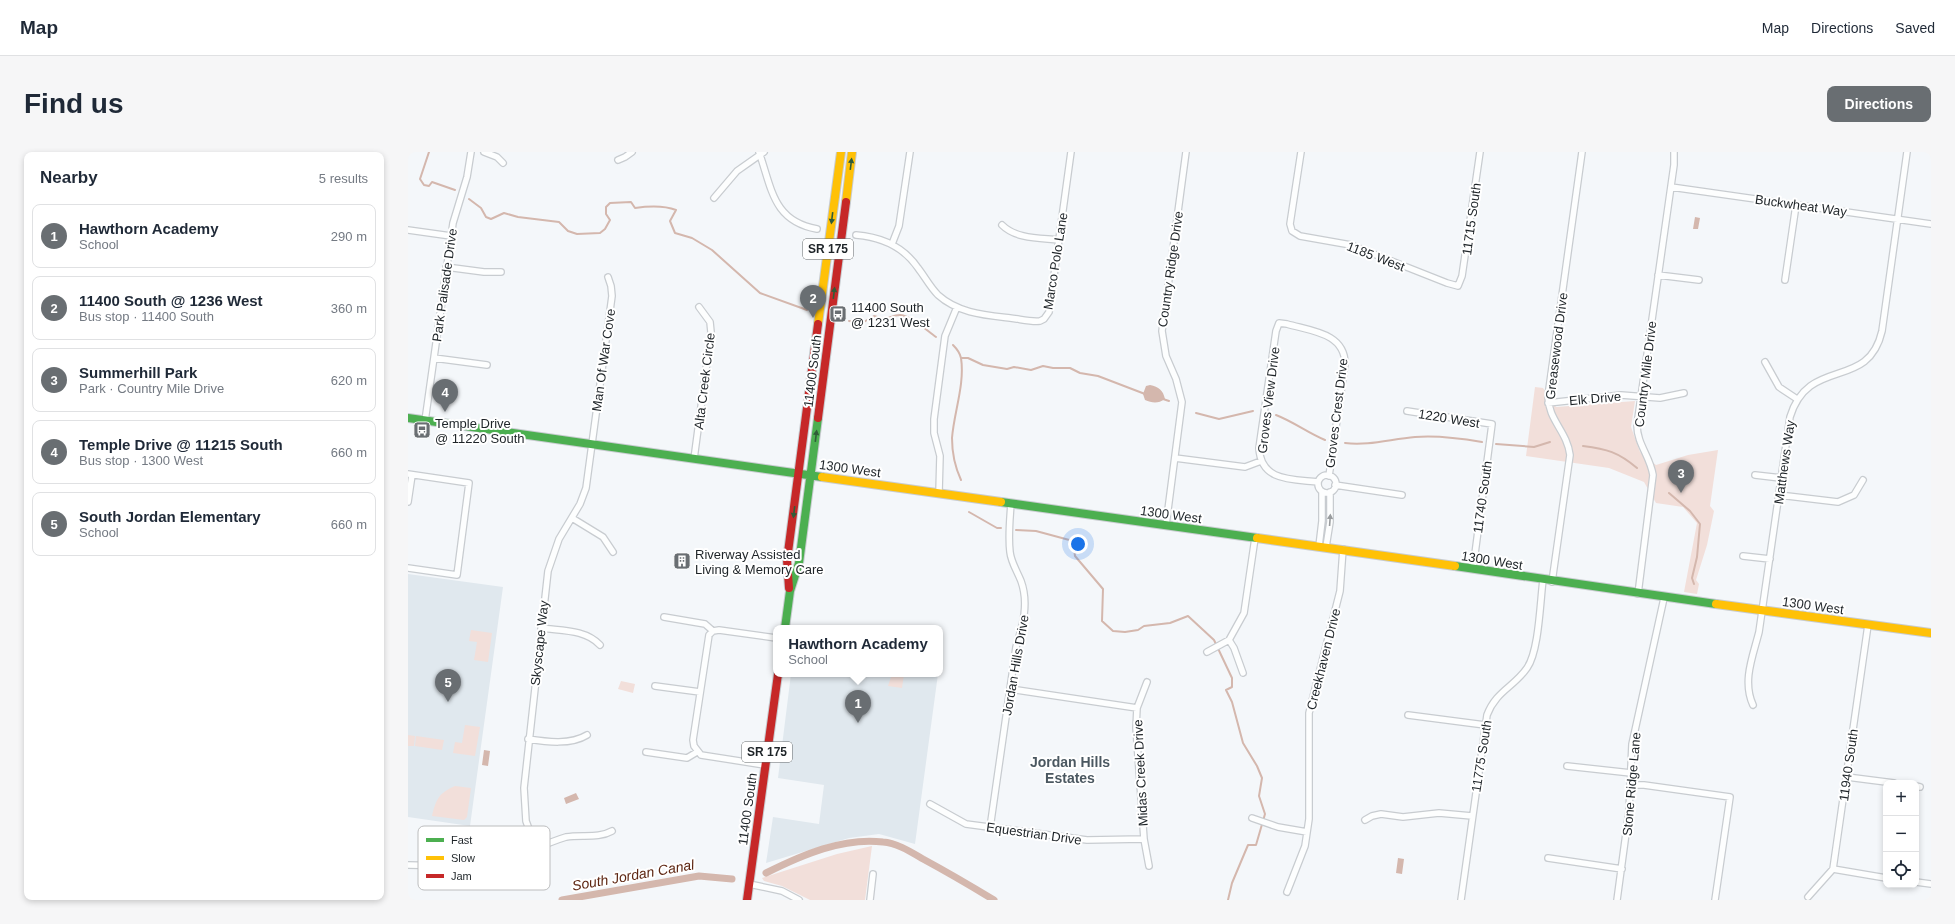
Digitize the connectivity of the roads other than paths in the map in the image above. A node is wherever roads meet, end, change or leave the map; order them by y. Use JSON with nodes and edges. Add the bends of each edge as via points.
{"nodes":[{"id":1,"x":471,"y":152,"type":"edge"},
{"id":2,"x":484,"y":152,"type":"edge"},
{"id":3,"x":632,"y":152,"type":"edge"},
{"id":4,"x":841,"y":152,"type":"edge"},
{"id":5,"x":852,"y":152,"type":"edge"},
{"id":6,"x":910,"y":152,"type":"edge"},
{"id":7,"x":1071,"y":152,"type":"edge"},
{"id":8,"x":1186,"y":152,"type":"edge"},
{"id":9,"x":1301,"y":152,"type":"edge"},
{"id":10,"x":1480,"y":152,"type":"edge"},
{"id":11,"x":1582,"y":152,"type":"edge"},
{"id":12,"x":1674,"y":152,"type":"edge"},
{"id":13,"x":1907,"y":152,"type":"edge"},
{"id":14,"x":761,"y":153,"type":"edge"},
{"id":15,"x":618,"y":160,"type":"dead end"},
{"id":16,"x":503,"y":163,"type":"dead end"},
{"id":17,"x":1671,"y":187,"type":"junction"},
{"id":18,"x":714,"y":198,"type":"dead end"},
{"id":19,"x":1796,"y":204,"type":"junction"},
{"id":20,"x":1897,"y":219,"type":"junction"},
{"id":21,"x":1931,"y":224,"type":"edge"},
{"id":22,"x":1002,"y":225,"type":"dead end"},
{"id":23,"x":408,"y":230,"type":"edge"},
{"id":24,"x":817,"y":230,"type":"dead end"},
{"id":25,"x":856,"y":235,"type":"dead end"},
{"id":26,"x":451,"y":236,"type":"junction"},
{"id":27,"x":1058,"y":240,"type":"junction"},
{"id":28,"x":892,"y":244,"type":"junction"},
{"id":29,"x":446,"y":267,"type":"junction"},
{"id":30,"x":501,"y":272,"type":"dead end"},
{"id":31,"x":1658,"y":275,"type":"junction"},
{"id":32,"x":608,"y":277,"type":"dead end"},
{"id":33,"x":1699,"y":280,"type":"dead end"},
{"id":34,"x":1785,"y":280,"type":"dead end"},
{"id":35,"x":1458,"y":286,"type":"joint"},
{"id":36,"x":699,"y":307,"type":"dead end"},
{"id":37,"x":957,"y":307,"type":"junction"},
{"id":38,"x":1279,"y":324,"type":"joint"},
{"id":39,"x":434,"y":358,"type":"junction"},
{"id":40,"x":1765,"y":362,"type":"dead end"},
{"id":41,"x":487,"y":365,"type":"dead end"},
{"id":42,"x":1684,"y":393,"type":"dead end"},
{"id":43,"x":1641,"y":397,"type":"junction"},
{"id":44,"x":1797,"y":399,"type":"junction"},
{"id":45,"x":1548,"y":403,"type":"junction"},
{"id":46,"x":1407,"y":411,"type":"dead end"},
{"id":47,"x":408,"y":418,"type":"edge"},
{"id":48,"x":425,"y":421,"type":"junction"},
{"id":49,"x":1492,"y":424,"type":"joint"},
{"id":50,"x":592,"y":444,"type":"junction"},
{"id":51,"x":1175,"y":458,"type":"junction"},
{"id":52,"x":694,"y":459,"type":"junction"},
{"id":53,"x":1261,"y":461,"type":"junction"},
{"id":54,"x":799,"y":473,"type":"junction"},
{"id":55,"x":410,"y":475,"type":"edge"},
{"id":56,"x":811,"y":475,"type":"junction"},
{"id":57,"x":1755,"y":475,"type":"dead end"},
{"id":58,"x":1329,"y":476,"type":"junction"},
{"id":59,"x":1781,"y":478,"type":"junction"},
{"id":60,"x":1864,"y":480,"type":"dead end"},
{"id":61,"x":1318,"y":482,"type":"junction"},
{"id":62,"x":1335,"y":485,"type":"junction"},
{"id":63,"x":939,"y":492,"type":"junction"},
{"id":64,"x":1322,"y":492,"type":"junction"},
{"id":65,"x":1330,"y":492,"type":"junction"},
{"id":66,"x":1402,"y":495,"type":"dead end"},
{"id":67,"x":1779,"y":495,"type":"junction"},
{"id":68,"x":408,"y":502,"type":"edge"},
{"id":69,"x":1011,"y":503,"type":"junction"},
{"id":70,"x":572,"y":518,"type":"junction"},
{"id":71,"x":1166,"y":525,"type":"junction"},
{"id":72,"x":1255,"y":538,"type":"junction"},
{"id":73,"x":1322,"y":547,"type":"junction"},
{"id":74,"x":1343,"y":549,"type":"junction"},
{"id":75,"x":613,"y":552,"type":"dead end"},
{"id":76,"x":1744,"y":556,"type":"dead end"},
{"id":77,"x":1770,"y":559,"type":"junction"},
{"id":78,"x":408,"y":568,"type":"edge"},
{"id":79,"x":1473,"y":569,"type":"junction"},
{"id":80,"x":1544,"y":580,"type":"junction"},
{"id":81,"x":1552,"y":582,"type":"junction"},
{"id":82,"x":790,"y":591,"type":"junction"},
{"id":83,"x":1638,"y":594,"type":"junction"},
{"id":84,"x":1664,"y":598,"type":"junction"},
{"id":85,"x":1762,"y":611,"type":"junction"},
{"id":86,"x":664,"y":617,"type":"dead end"},
{"id":87,"x":784,"y":625,"type":"edge"},
{"id":88,"x":1868,"y":625,"type":"junction"},
{"id":89,"x":541,"y":628,"type":"junction"},
{"id":90,"x":713,"y":631,"type":"junction"},
{"id":91,"x":1931,"y":634,"type":"edge"},
{"id":92,"x":773,"y":638,"type":"edge"},
{"id":93,"x":1229,"y":640,"type":"junction"},
{"id":94,"x":600,"y":645,"type":"dead end"},
{"id":95,"x":1206,"y":652,"type":"dead end"},
{"id":96,"x":1243,"y":673,"type":"dead end"},
{"id":97,"x":778,"y":677,"type":"edge"},
{"id":98,"x":1147,"y":682,"type":"dead end"},
{"id":99,"x":655,"y":686,"type":"dead end"},
{"id":100,"x":1010,"y":689,"type":"junction"},
{"id":101,"x":700,"y":692,"type":"junction"},
{"id":102,"x":1753,"y":705,"type":"dead end"},
{"id":103,"x":1137,"y":708,"type":"junction"},
{"id":104,"x":1408,"y":715,"type":"dead end"},
{"id":105,"x":1485,"y":725,"type":"junction"},
{"id":106,"x":587,"y":735,"type":"dead end"},
{"id":107,"x":528,"y":739,"type":"junction"},
{"id":108,"x":646,"y":752,"type":"dead end"},
{"id":109,"x":697,"y":752,"type":"junction"},
{"id":110,"x":766,"y":765,"type":"junction"},
{"id":111,"x":1567,"y":766,"type":"dead end"},
{"id":112,"x":1631,"y":773,"type":"junction"},
{"id":113,"x":1847,"y":776,"type":"junction"},
{"id":114,"x":1883,"y":781,"type":"edge"},
{"id":115,"x":1631,"y":785,"type":"junction"},
{"id":116,"x":930,"y":804,"type":"dead end"},
{"id":117,"x":1472,"y":816,"type":"junction"},
{"id":118,"x":1252,"y":818,"type":"dead end"},
{"id":119,"x":1365,"y":820,"type":"dead end"},
{"id":120,"x":528,"y":826,"type":"edge"},
{"id":121,"x":990,"y":828,"type":"junction"},
{"id":122,"x":612,"y":831,"type":"dead end"},
{"id":123,"x":1307,"y":832,"type":"junction"},
{"id":124,"x":1144,"y":839,"type":"junction"},
{"id":125,"x":550,"y":843,"type":"edge"},
{"id":126,"x":1548,"y":858,"type":"dead end"},
{"id":127,"x":408,"y":865,"type":"edge"},
{"id":128,"x":418,"y":866,"type":"edge"},
{"id":129,"x":1149,"y":866,"type":"dead end"},
{"id":130,"x":1622,"y":868,"type":"junction"},
{"id":131,"x":1833,"y":869,"type":"junction"},
{"id":132,"x":873,"y":874,"type":"dead end"},
{"id":133,"x":1883,"y":877,"type":"edge"},
{"id":134,"x":1919,"y":882,"type":"edge"},
{"id":135,"x":749,"y":884,"type":"junction"},
{"id":136,"x":1931,"y":884,"type":"edge"},
{"id":137,"x":1287,"y":892,"type":"dead end"},
{"id":138,"x":1808,"y":897,"type":"dead end"},
{"id":139,"x":747,"y":900,"type":"edge"},
{"id":140,"x":799,"y":900,"type":"edge"},
{"id":141,"x":870,"y":900,"type":"edge"},
{"id":142,"x":1461,"y":900,"type":"edge"},
{"id":143,"x":1617,"y":900,"type":"edge"},
{"id":144,"x":1715,"y":900,"type":"edge"}],
"edges":[{"from":1,"to":26,"type":"street","name":"Park Palisade Drive"},
{"from":2,"to":16,"type":"street","via":[[494,155]]},
{"from":3,"to":15,"type":"street"},
{"from":4,"to":54,"type":"street","name":"11400 South","number":"SR 175","one_way":true},
{"from":56,"to":5,"type":"street","name":"11400 South","number":"SR 175","one_way":true},
{"from":6,"to":28,"type":"street","via":[[899,226]]},
{"from":7,"to":27,"type":"street","name":"Marco Polo Lane"},
{"from":8,"to":51,"type":"street","name":"Country Ridge Drive","via":[[1162,331],[1166,356],[1182,402]]},
{"from":9,"to":35,"type":"street","name":"1185 West","via":[[1290,224],[1292,231],[1300,236],[1351,245],[1447,284]]},
{"from":10,"to":35,"type":"street","name":"11715 South","via":[[1462,276]]},
{"from":11,"to":45,"type":"street","name":"Greasewood Drive"},
{"from":12,"to":17,"type":"street","name":"Country Mile Drive"},
{"from":13,"to":20,"type":"street","name":"Matthews Way"},
{"from":14,"to":18,"type":"street","via":[[737,171]]},
{"from":14,"to":24,"type":"street","via":[[782,211],[796,224]]},
{"from":17,"to":19,"type":"street","name":"Buckwheat Way"},
{"from":17,"to":31,"type":"street","name":"Country Mile Drive"},
{"from":19,"to":20,"type":"street","name":"Buckwheat Way"},
{"from":19,"to":34,"type":"street"},
{"from":20,"to":21,"type":"street","name":"Buckwheat Way"},
{"from":20,"to":44,"type":"street","name":"Matthews Way","via":[[1882,331],[1876,349],[1857,367],[1818,380],[1806,388]]},
{"from":22,"to":27,"type":"street","via":[[1017,235]]},
{"from":23,"to":26,"type":"street"},
{"from":25,"to":28,"type":"street","name":"Marco Polo Lane","via":[[874,237]]},
{"from":26,"to":29,"type":"street","name":"Park Palisade Drive"},
{"from":27,"to":37,"type":"street","name":"Marco Polo Lane","via":[[1048,312],[1044,319],[1036,322],[979,314]]},
{"from":28,"to":37,"type":"street","name":"Marco Polo Lane","via":[[910,258],[939,295]]},
{"from":29,"to":30,"type":"street"},
{"from":29,"to":39,"type":"street","name":"Park Palisade Drive"},
{"from":31,"to":33,"type":"street"},
{"from":31,"to":43,"type":"street","name":"Country Mile Drive"},
{"from":32,"to":50,"type":"street","name":"Man Of War Cove","via":[[612,296]]},
{"from":36,"to":52,"type":"street","name":"Alta Creek Circle","via":[[710,322],[711,332]]},
{"from":37,"to":63,"type":"street","via":[[945,336],[934,419],[934,433],[940,456]]},
{"from":38,"to":53,"type":"street","name":"Groves View Drive","via":[[1259,448]]},
{"from":38,"to":58,"type":"street","name":"Groves Crest Drive","via":[[1287,324],[1331,338],[1339,343],[1344,353],[1345,364]]},
{"from":39,"to":41,"type":"street"},
{"from":39,"to":48,"type":"street","name":"Park Palisade Drive"},
{"from":40,"to":44,"type":"street","via":[[1779,387]]},
{"from":42,"to":43,"type":"street","name":"Elk Drive","via":[[1660,398]]},
{"from":43,"to":45,"type":"street","name":"Elk Drive","via":[[1612,395]]},
{"from":43,"to":83,"type":"street","name":"Country Mile Drive","via":[[1637,433],[1652,465],[1653,475]]},
{"from":44,"to":59,"type":"street","name":"Matthews Way","via":[[1790,417]]},
{"from":45,"to":81,"type":"street","name":"Greasewood Drive","via":[[1552,417],[1566,438],[1570,455]]},
{"from":46,"to":49,"type":"street","name":"1220 West"},
{"from":47,"to":48,"type":"street","name":"1300 West"},
{"from":48,"to":50,"type":"street","name":"1300 West"},
{"from":49,"to":79,"type":"street","name":"11740 South"},
{"from":50,"to":52,"type":"street","name":"1300 West"},
{"from":50,"to":70,"type":"street","name":"Skyscape Way","via":[[586,488]]},
{"from":51,"to":53,"type":"street","via":[[1245,467]]},
{"from":51,"to":71,"type":"street","name":"Country Ridge Drive"},
{"from":52,"to":54,"type":"street","name":"1300 West"},
{"from":53,"to":61,"type":"street","name":"Groves View Drive","via":[[1265,468],[1276,476]]},
{"from":54,"to":56,"type":"street","name":"1300 West"},
{"from":54,"to":82,"type":"street","name":"11400 South","number":"SR 175","one_way":true,"via":[[787,560]]},
{"from":55,"to":68,"type":"street"},
{"from":55,"to":78,"type":"street","via":[[469,483],[457,574]]},
{"from":56,"to":63,"type":"street","name":"1300 West"},
{"from":56,"to":82,"type":"street","name":"11400 South","number":"SR 175","via":[[799,563]]},
{"from":57,"to":59,"type":"street"},
{"from":58,"to":61,"type":"street","via":[[1323,476]]},
{"from":58,"to":62,"type":"street"},
{"from":59,"to":67,"type":"street","name":"Matthews Way"},
{"from":60,"to":67,"type":"street","via":[[1854,495],[1838,502]]},
{"from":61,"to":64,"type":"street"},
{"from":62,"to":65,"type":"street"},
{"from":62,"to":66,"type":"street"},
{"from":63,"to":69,"type":"street","name":"1300 West"},
{"from":64,"to":65,"type":"street"},
{"from":64,"to":73,"type":"street"},
{"from":73,"to":65,"type":"street","one_way":true,"via":[[1330,522]]},
{"from":67,"to":77,"type":"street","name":"Matthews Way"},
{"from":69,"to":71,"type":"street","name":"1300 West"},
{"from":69,"to":100,"type":"street","name":"Jordan Hills Drive","via":[[1010,554],[1022,582],[1025,602],[1024,621],[1016,647]]},
{"from":70,"to":75,"type":"street","via":[[603,537]]},
{"from":70,"to":89,"type":"street","name":"Skyscape Way","via":[[559,539],[548,571]]},
{"from":71,"to":72,"type":"street","name":"1300 West"},
{"from":72,"to":73,"type":"street","name":"1300 West"},
{"from":72,"to":93,"type":"street","via":[[1244,613]]},
{"from":73,"to":74,"type":"street","name":"1300 West"},
{"from":74,"to":79,"type":"street","name":"1300 West"},
{"from":74,"to":123,"type":"street","name":"Creekhaven Drive","via":[[1340,590],[1309,713]]},
{"from":76,"to":77,"type":"street"},
{"from":77,"to":85,"type":"street","name":"Matthews Way"},
{"from":79,"to":80,"type":"street","name":"1300 West"},
{"from":80,"to":81,"type":"street","name":"1300 West"},
{"from":80,"to":105,"type":"street","name":"11775 South","via":[[1532,659],[1522,674],[1495,698]]},
{"from":81,"to":83,"type":"street","name":"1300 West"},
{"from":82,"to":87,"type":"street","name":"11400 South","number":"SR 175"},
{"from":83,"to":84,"type":"street","name":"1300 West"},
{"from":84,"to":85,"type":"street","name":"1300 West"},
{"from":84,"to":112,"type":"street","name":"Stone Ridge Lane","via":[[1632,744]]},
{"from":85,"to":88,"type":"street","name":"1300 West"},
{"from":85,"to":102,"type":"street","name":"Matthews Way","via":[[1748,686]]},
{"from":86,"to":90,"type":"street","via":[[705,624]]},
{"from":88,"to":91,"type":"street","name":"1300 West"},
{"from":88,"to":113,"type":"street","name":"11940 South"},
{"from":89,"to":94,"type":"street","via":[[586,634]]},
{"from":89,"to":107,"type":"street","name":"Skyscape Way"},
{"from":90,"to":92,"type":"street"},
{"from":90,"to":101,"type":"street","via":[[707,639]]},
{"from":93,"to":95,"type":"street"},
{"from":93,"to":96,"type":"street"},
{"from":97,"to":110,"type":"street","name":"11400 South","number":"SR 175"},
{"from":98,"to":103,"type":"street","name":"Midas Creek Drive"},
{"from":99,"to":101,"type":"street"},
{"from":100,"to":103,"type":"street"},
{"from":100,"to":121,"type":"street","name":"Jordan Hills Drive"},
{"from":101,"to":109,"type":"street","via":[[693,740]]},
{"from":103,"to":124,"type":"street","name":"Midas Creek Drive","via":[[1137,750]]},
{"from":104,"to":105,"type":"street"},
{"from":105,"to":117,"type":"street","name":"11775 South"},
{"from":106,"to":107,"type":"street","via":[[571,742]]},
{"from":107,"to":120,"type":"street","name":"Skyscape Way","via":[[524,807]]},
{"from":108,"to":109,"type":"street","via":[[687,758]]},
{"from":109,"to":110,"type":"street","via":[[701,755]]},
{"from":110,"to":135,"type":"street","name":"11400 South","number":"SR 175"},
{"from":111,"to":112,"type":"street"},
{"from":112,"to":115,"type":"street","name":"Stone Ridge Lane"},
{"from":113,"to":114,"type":"street"},
{"from":113,"to":131,"type":"street","name":"11940 South"},
{"from":115,"to":130,"type":"street","name":"Stone Ridge Lane"},
{"from":115,"to":144,"type":"street","via":[[1730,797]]},
{"from":116,"to":121,"type":"street","name":"Equestrian Drive","via":[[966,824]]},
{"from":117,"to":119,"type":"street","via":[[1440,813],[1403,817],[1381,814]]},
{"from":117,"to":142,"type":"street","name":"11775 South"},
{"from":118,"to":123,"type":"street","via":[[1278,827]]},
{"from":121,"to":124,"type":"street","name":"Equestrian Drive","via":[[1087,840]]},
{"from":122,"to":125,"type":"street","via":[[597,836],[566,837]]},
{"from":123,"to":137,"type":"street","name":"Creekhaven Drive","via":[[1305,846]]},
{"from":124,"to":129,"type":"street","name":"Midas Creek Drive"},
{"from":126,"to":130,"type":"street"},
{"from":127,"to":128,"type":"street"},
{"from":130,"to":143,"type":"street","name":"Stone Ridge Lane"},
{"from":131,"to":133,"type":"street"},
{"from":131,"to":138,"type":"street"},
{"from":132,"to":141,"type":"street"},
{"from":134,"to":136,"type":"street"},
{"from":135,"to":139,"type":"street","name":"11400 South","number":"SR 175"},
{"from":135,"to":140,"type":"street","via":[[782,891]]}]}
